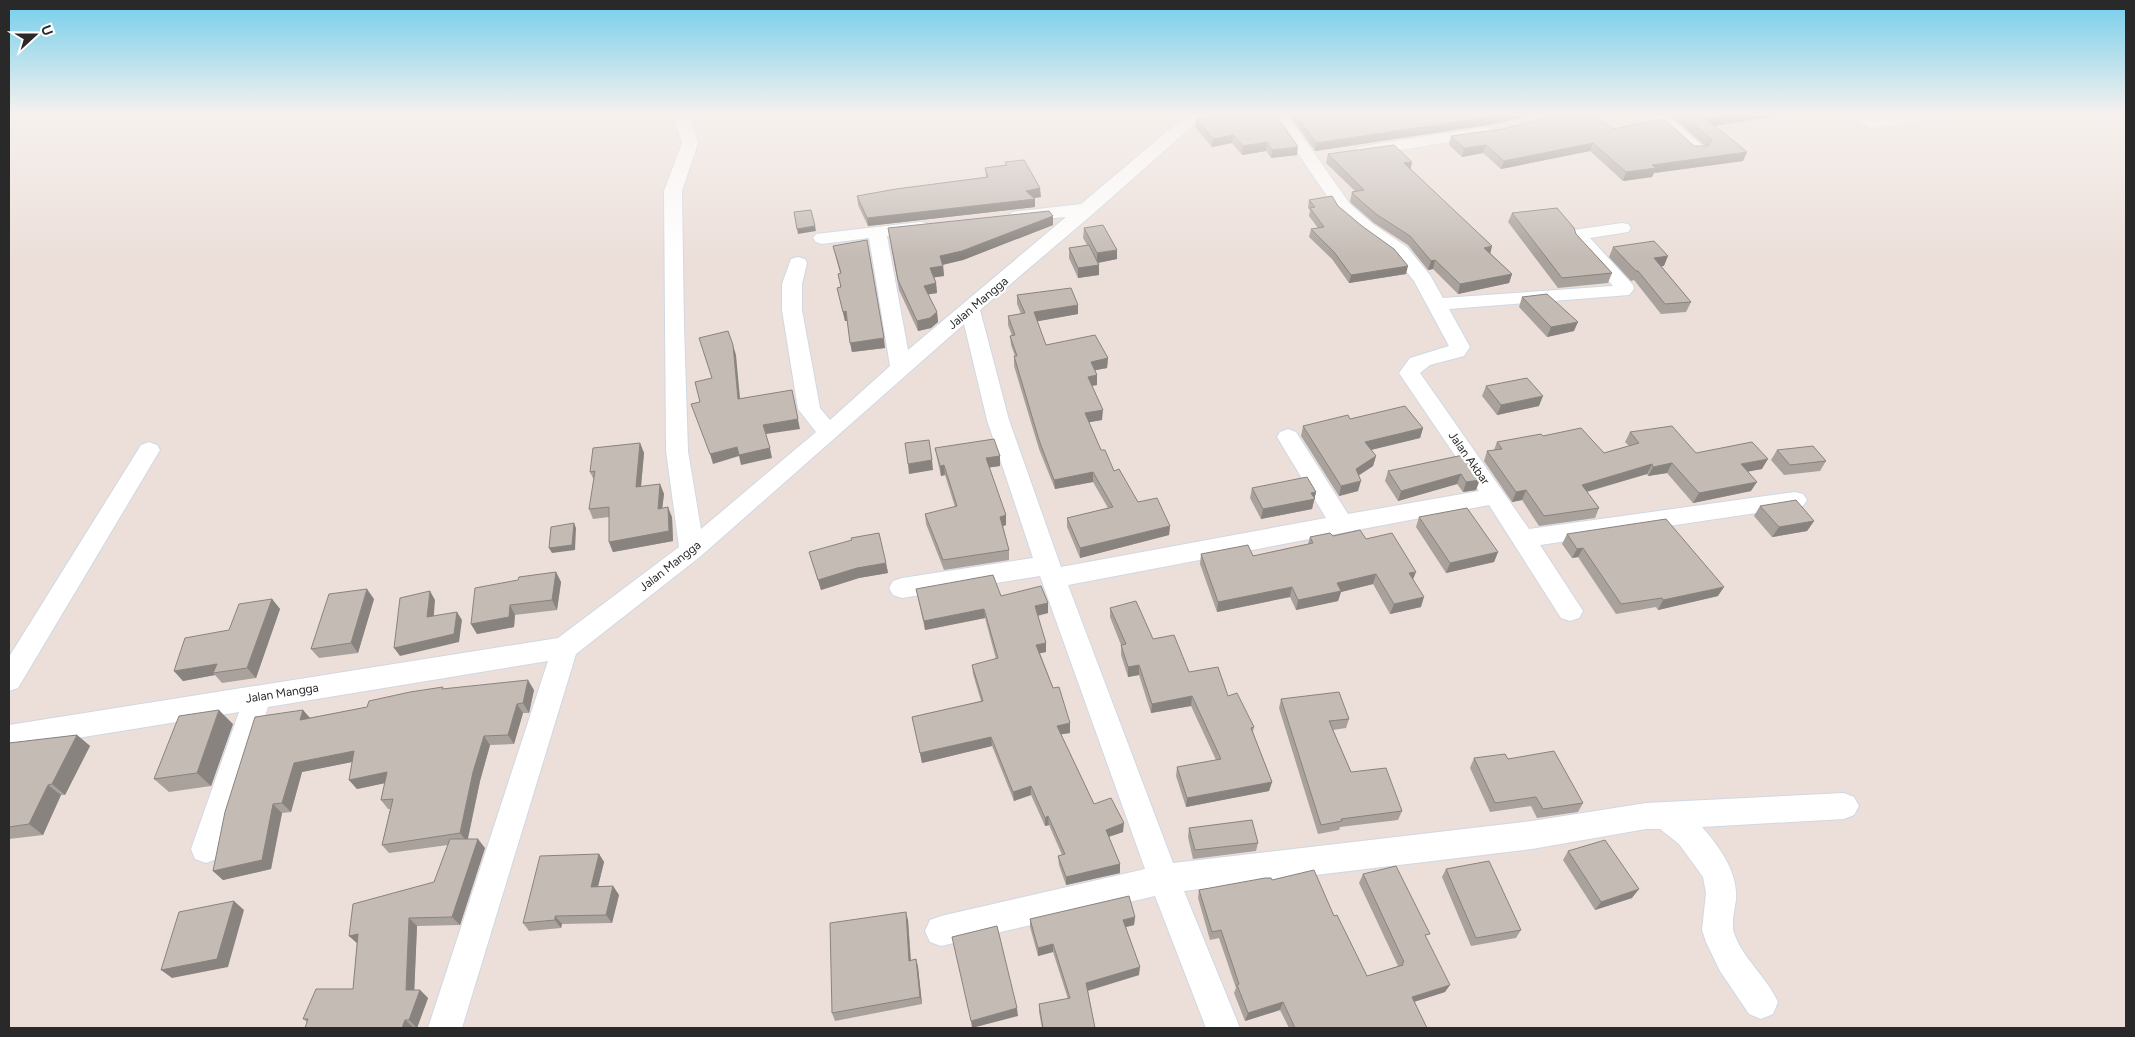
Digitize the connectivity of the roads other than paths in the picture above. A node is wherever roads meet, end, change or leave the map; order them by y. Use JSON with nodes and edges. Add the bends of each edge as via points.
{"nodes":[{"id":1,"x":683,"y":161,"type":"edge"},
{"id":2,"x":1142,"y":161,"type":"edge"},
{"id":3,"x":1321,"y":161,"type":"edge"},
{"id":4,"x":1088,"y":208,"type":"junction"},
{"id":5,"x":1000,"y":218,"type":"edge"},
{"id":6,"x":933,"y":225,"type":"edge"},
{"id":7,"x":1622,"y":228,"type":"dead end"},
{"id":8,"x":877,"y":232,"type":"junction"},
{"id":9,"x":822,"y":238,"type":"dead end"},
{"id":10,"x":798,"y":263,"type":"dead end"},
{"id":11,"x":1436,"y":304,"type":"junction"},
{"id":12,"x":970,"y":310,"type":"junction"},
{"id":13,"x":901,"y":368,"type":"junction"},
{"id":14,"x":829,"y":432,"type":"junction"},
{"id":15,"x":1288,"y":437,"type":"dead end"},
{"id":16,"x":149,"y":450,"type":"dead end"},
{"id":17,"x":1495,"y":496,"type":"junction"},
{"id":18,"x":1795,"y":500,"type":"edge"},
{"id":19,"x":1342,"y":524,"type":"junction"},
{"id":20,"x":1523,"y":539,"type":"junction"},
{"id":21,"x":692,"y":550,"type":"junction"},
{"id":22,"x":1051,"y":571,"type":"junction"},
{"id":23,"x":902,"y":588,"type":"dead end"},
{"id":24,"x":1570,"y":611,"type":"dead end"},
{"id":25,"x":565,"y":648,"type":"junction"},
{"id":26,"x":9,"y":680,"type":"edge"},
{"id":27,"x":258,"y":697,"type":"junction"},
{"id":28,"x":9,"y":737,"type":"edge"},
{"id":29,"x":1844,"y":806,"type":"dead end"},
{"id":30,"x":1662,"y":816,"type":"junction"},
{"id":31,"x":206,"y":849,"type":"dead end"},
{"id":32,"x":1164,"y":879,"type":"junction"},
{"id":33,"x":941,"y":931,"type":"dead end"},
{"id":34,"x":1761,"y":1002,"type":"dead end"},
{"id":35,"x":445,"y":1028,"type":"edge"},
{"id":36,"x":1223,"y":1028,"type":"edge"}],
"edges":[{"from":1,"to":21,"type":"street","via":[[673,191],[674,325],[677,451]]},
{"from":2,"to":4,"type":"street","name":"Jalan Mangga"},
{"from":3,"to":11,"type":"street","name":"Jalan Akbar","via":[[1344,208],[1400,251],[1423,279]]},
{"from":4,"to":5,"type":"street"},
{"from":4,"to":12,"type":"street","name":"Jalan Mangga"},
{"from":6,"to":8,"type":"street"},
{"from":7,"to":11,"type":"street","via":[[1580,234],[1580,238],[1623,285],[1622,291]]},
{"from":8,"to":9,"type":"street"},
{"from":8,"to":13,"type":"street"},
{"from":10,"to":14,"type":"street","via":[[792,284],[792,310],[804,387],[809,409]]},
{"from":11,"to":17,"type":"street","name":"Jalan Akbar","via":[[1460,346],[1451,354],[1417,361],[1409,373]]},
{"from":12,"to":13,"type":"street","name":"Jalan Mangga"},
{"from":12,"to":22,"type":"street","via":[[998,420]]},
{"from":13,"to":14,"type":"street","name":"Jalan Mangga"},
{"from":14,"to":21,"type":"street","name":"Jalan Mangga"},
{"from":15,"to":19,"type":"street"},
{"from":16,"to":26,"type":"street"},
{"from":17,"to":19,"type":"street","name":"Jalan Akbar"},
{"from":17,"to":20,"type":"street"},
{"from":18,"to":20,"type":"street"},
{"from":19,"to":22,"type":"street","name":"Jalan Akbar"},
{"from":20,"to":24,"type":"street"},
{"from":21,"to":25,"type":"street","name":"Jalan Mangga"},
{"from":22,"to":23,"type":"street","name":"Jalan Akbar"},
{"from":22,"to":32,"type":"street"},
{"from":25,"to":27,"type":"street","name":"Jalan Mangga"},
{"from":25,"to":35,"type":"street"},
{"from":27,"to":28,"type":"street","name":"Jalan Mangga"},
{"from":27,"to":31,"type":"street"},
{"from":29,"to":30,"type":"street"},
{"from":30,"to":32,"type":"street","via":[[1532,835]]},
{"from":30,"to":34,"type":"street","via":[[1678,824],[1714,866],[1721,884],[1722,901],[1716,930]]},
{"from":32,"to":33,"type":"street"},
{"from":32,"to":36,"type":"street"}]}
